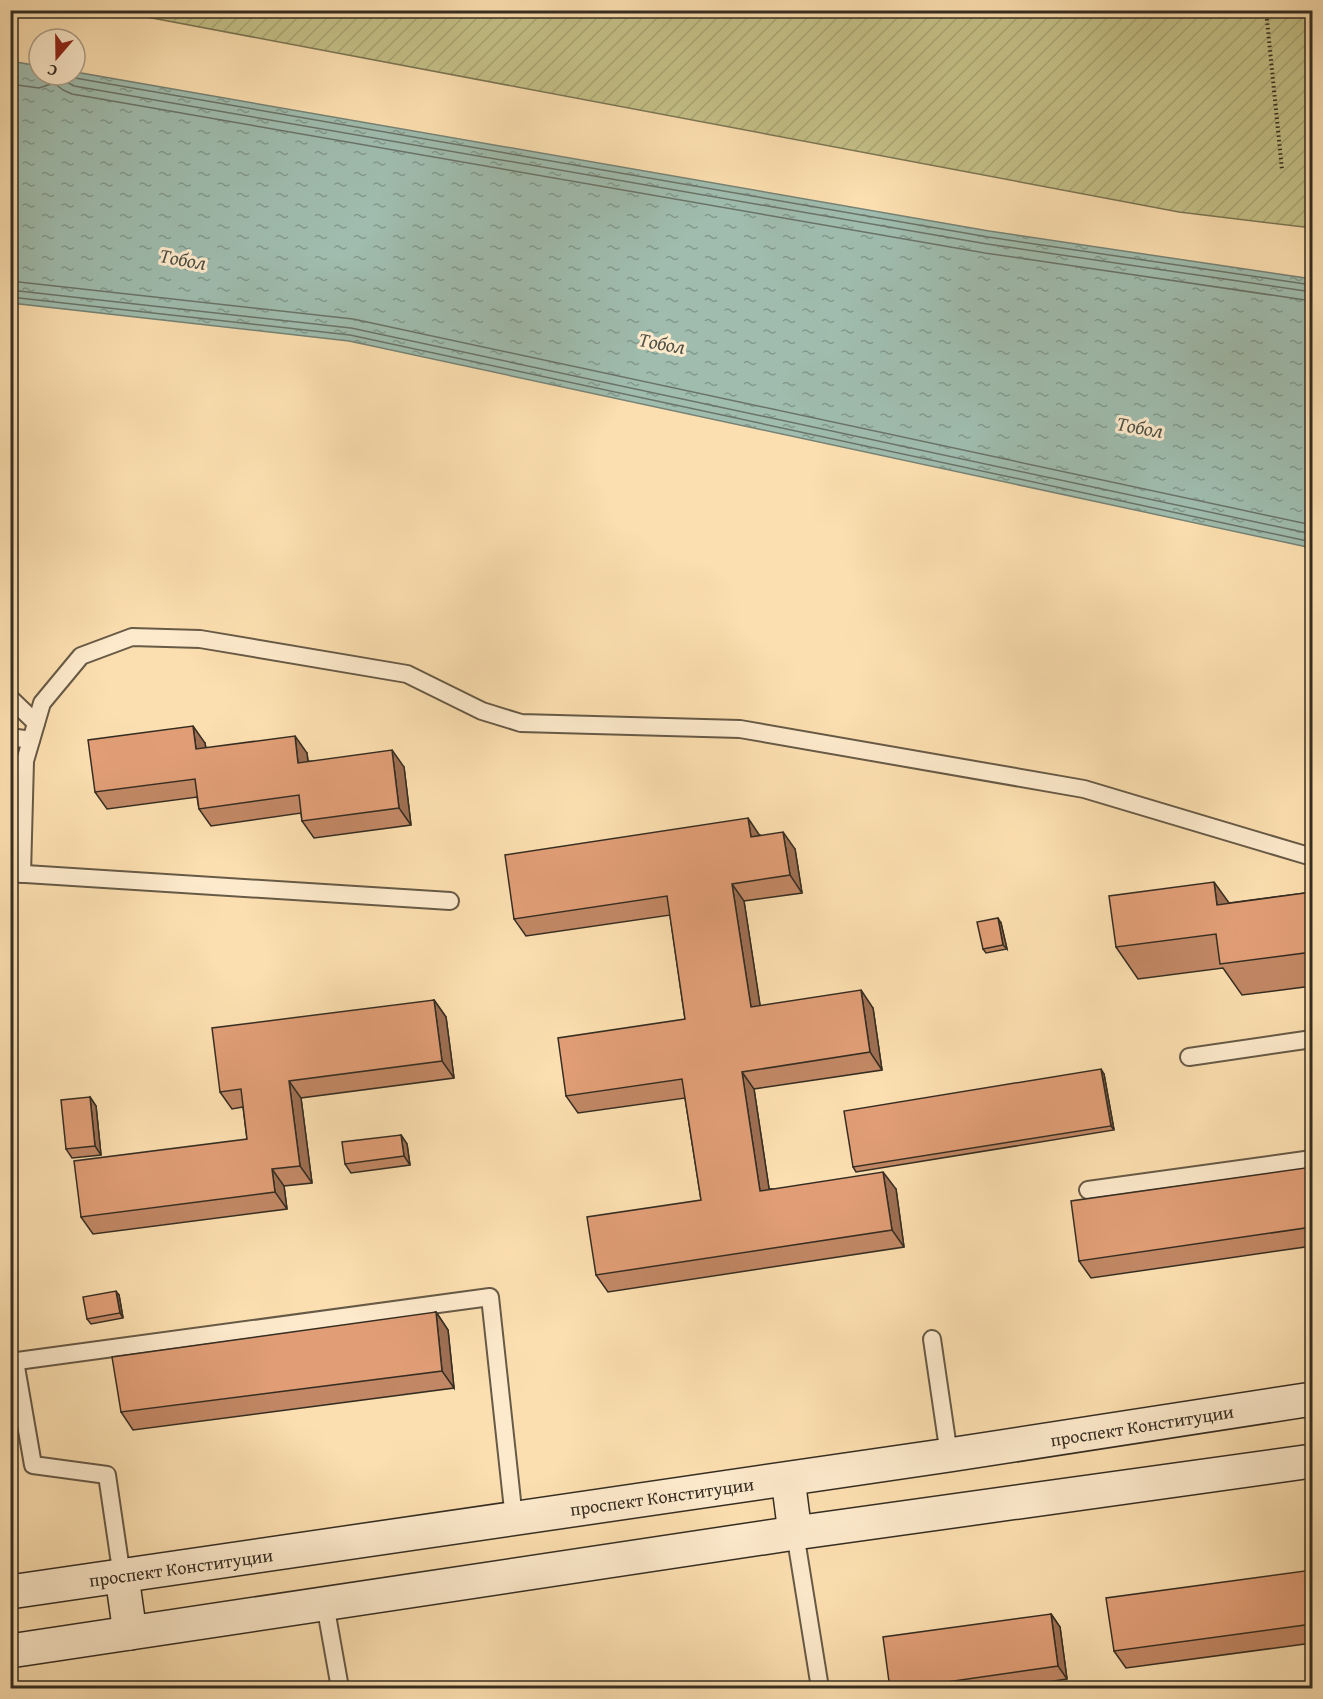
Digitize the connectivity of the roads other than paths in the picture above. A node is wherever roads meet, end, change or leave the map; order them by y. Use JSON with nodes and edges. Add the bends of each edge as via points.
{"nodes":[{"id":1,"x":10,"y":698,"type":"edge"},
{"id":2,"x":36,"y":723,"type":"junction"},
{"id":3,"x":10,"y":737,"type":"edge"},
{"id":4,"x":31,"y":740,"type":"junction"},
{"id":5,"x":1312,"y":856,"type":"edge"},
{"id":6,"x":16,"y":873,"type":"edge"},
{"id":7,"x":450,"y":901,"type":"dead end"},
{"id":8,"x":1312,"y":1039,"type":"edge"},
{"id":9,"x":1190,"y":1057,"type":"dead end"},
{"id":10,"x":1312,"y":1159,"type":"edge"},
{"id":11,"x":1089,"y":1190,"type":"dead end"},
{"id":12,"x":932,"y":1339,"type":"dead end"},
{"id":13,"x":12,"y":1361,"type":"edge"},
{"id":14,"x":1312,"y":1399,"type":"edge"},
{"id":15,"x":949,"y":1455,"type":"junction"},
{"id":16,"x":1312,"y":1461,"type":"edge"},
{"id":17,"x":788,"y":1479,"type":"junction"},
{"id":18,"x":514,"y":1518,"type":"junction"},
{"id":19,"x":795,"y":1533,"type":"junction"},
{"id":20,"x":122,"y":1577,"type":"junction"},
{"id":21,"x":10,"y":1592,"type":"edge"},
{"id":22,"x":325,"y":1604,"type":"junction"},
{"id":23,"x":130,"y":1633,"type":"junction"},
{"id":24,"x":10,"y":1651,"type":"edge"},
{"id":25,"x":340,"y":1689,"type":"edge"},
{"id":26,"x":820,"y":1689,"type":"edge"}],
"edges":[{"from":1,"to":2,"type":"lane"},
{"from":2,"to":4,"type":"lane"},
{"from":2,"to":5,"type":"lane","via":[[42,703],[81,656],[132,637],[200,639],[407,674],[482,711],[520,723],[740,729],[1084,789]]},
{"from":3,"to":4,"type":"lane"},
{"from":4,"to":6,"type":"lane","via":[[25,760]]},
{"from":6,"to":7,"type":"lane"},
{"from":8,"to":9,"type":"lane"},
{"from":10,"to":11,"type":"lane"},
{"from":12,"to":15,"type":"lane"},
{"from":13,"to":18,"type":"lane","via":[[490,1297]]},
{"from":13,"to":20,"type":"lane","via":[[33,1465],[107,1475]]},
{"from":14,"to":15,"type":"main road","name":"проспект Конституции"},
{"from":15,"to":17,"type":"main road","name":"проспект Конституции"},
{"from":16,"to":19,"type":"main road"},
{"from":17,"to":18,"type":"main road","name":"проспект Конституции"},
{"from":17,"to":19,"type":"main road"},
{"from":18,"to":20,"type":"main road","name":"проспект Конституции"},
{"from":19,"to":22,"type":"main road"},
{"from":19,"to":26,"type":"lane"},
{"from":20,"to":21,"type":"main road","name":"проспект Конституции"},
{"from":20,"to":23,"type":"main road"},
{"from":22,"to":23,"type":"main road"},
{"from":22,"to":25,"type":"lane"},
{"from":23,"to":24,"type":"main road"}]}
